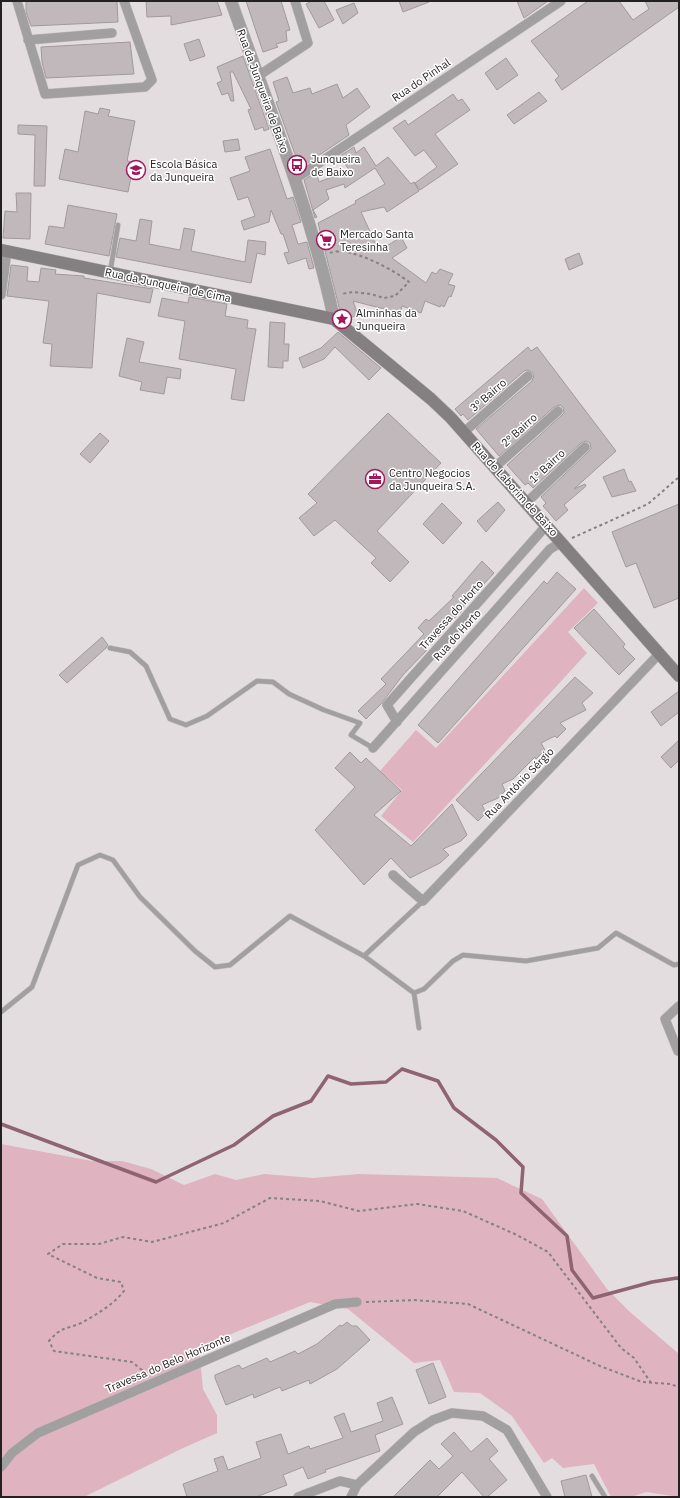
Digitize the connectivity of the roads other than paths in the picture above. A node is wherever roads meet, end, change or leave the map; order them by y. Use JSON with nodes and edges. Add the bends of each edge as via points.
{"nodes":[{"id":1,"x":17,"y":1,"type":"edge"},
{"id":2,"x":124,"y":1,"type":"edge"},
{"id":3,"x":231,"y":1,"type":"edge"},
{"id":4,"x":294,"y":1,"type":"edge"},
{"id":5,"x":561,"y":1,"type":"edge"},
{"id":6,"x":112,"y":33,"type":"dead end"},
{"id":7,"x":28,"y":40,"type":"junction"},
{"id":8,"x":258,"y":76,"type":"junction"},
{"id":9,"x":295,"y":179,"type":"junction"},
{"id":10,"x":118,"y":225,"type":"dead end"},
{"id":11,"x":4,"y":250,"type":"edge"},
{"id":12,"x":110,"y":273,"type":"junction"},
{"id":13,"x":1,"y":295,"type":"edge"},
{"id":14,"x":334,"y":319,"type":"junction"},
{"id":15,"x":528,"y":376,"type":"dead end"},
{"id":16,"x":558,"y":411,"type":"dead end"},
{"id":17,"x":464,"y":432,"type":"junction"},
{"id":18,"x":586,"y":447,"type":"dead end"},
{"id":19,"x":495,"y":467,"type":"junction"},
{"id":20,"x":526,"y":503,"type":"junction"},
{"id":21,"x":546,"y":526,"type":"junction"},
{"id":22,"x":562,"y":542,"type":"junction"},
{"id":23,"x":110,"y":648,"type":"dead end"},
{"id":24,"x":660,"y":653,"type":"junction"},
{"id":25,"x":679,"y":676,"type":"edge"},
{"id":26,"x":396,"y":722,"type":"junction"},
{"id":27,"x":373,"y":748,"type":"joint"},
{"id":28,"x":393,"y":875,"type":"dead end"},
{"id":29,"x":423,"y":901,"type":"junction"},
{"id":30,"x":364,"y":956,"type":"junction"},
{"id":31,"x":679,"y":964,"type":"edge"},
{"id":32,"x":414,"y":992,"type":"junction"},
{"id":33,"x":679,"y":1006,"type":"edge"},
{"id":34,"x":1,"y":1012,"type":"edge"},
{"id":35,"x":419,"y":1028,"type":"dead end"},
{"id":36,"x":678,"y":1051,"type":"dead end"},
{"id":37,"x":357,"y":1302,"type":"road end"},
{"id":38,"x":1,"y":1467,"type":"edge"},
{"id":39,"x":592,"y":1476,"type":"dead end"},
{"id":40,"x":357,"y":1485,"type":"junction"},
{"id":41,"x":298,"y":1497,"type":"edge"},
{"id":42,"x":351,"y":1497,"type":"edge"},
{"id":43,"x":547,"y":1497,"type":"edge"},
{"id":44,"x":605,"y":1497,"type":"edge"}],
"edges":[{"from":1,"to":7,"type":"street"},
{"from":2,"to":7,"type":"street","via":[[152,80],[145,87],[45,94]]},
{"from":3,"to":8,"type":"street","name":"Rua da Junqueira de Baixo"},
{"from":4,"to":8,"type":"street","via":[[308,43]]},
{"from":5,"to":9,"type":"street","name":"Rua do Pinhal"},
{"from":6,"to":7,"type":"street"},
{"from":8,"to":9,"type":"street","name":"Rua da Junqueira de Baixo"},
{"from":9,"to":14,"type":"street","name":"Rua da Junqueira de Baixo","via":[[319,255]]},
{"from":10,"to":12,"type":"lane"},
{"from":11,"to":12,"type":"main road","name":"Rua da Junqueira de Cima"},
{"from":11,"to":13,"type":"street"},
{"from":12,"to":14,"type":"main road","name":"Rua da Junqueira de Cima"},
{"from":14,"to":17,"type":"main road","name":"Rua de Laborim de Baixo","via":[[431,399]]},
{"from":15,"to":17,"type":"street","name":"3º Bairro"},
{"from":16,"to":19,"type":"street","name":"2º Bairro"},
{"from":17,"to":19,"type":"main road","name":"Rua de Laborim de Baixo"},
{"from":18,"to":20,"type":"street","name":"1º Bairro"},
{"from":19,"to":20,"type":"main road","name":"Rua de Laborim de Baixo"},
{"from":20,"to":21,"type":"main road","name":"Rua de Laborim de Baixo"},
{"from":21,"to":22,"type":"main road","name":"Rua de Laborim de Baixo"},
{"from":21,"to":26,"type":"street","name":"Travessa do Horto","via":[[387,705]]},
{"from":22,"to":24,"type":"main road","name":"Rua de Laborim de Baixo"},
{"from":22,"to":26,"type":"street","name":"Rua do Horto","via":[[550,549]]},
{"from":23,"to":27,"type":"lane","via":[[130,652],[146,666],[170,719],[186,725],[207,716],[257,681],[273,682],[289,694],[360,723],[351,735]]},
{"from":24,"to":25,"type":"main road","name":"Rua de Laborim de Baixo"},
{"from":24,"to":29,"type":"street","name":"Rua António Sérgio"},
{"from":26,"to":27,"type":"street","name":"Rua do Horto"},
{"from":28,"to":29,"type":"street"},
{"from":29,"to":30,"type":"lane"},
{"from":30,"to":32,"type":"lane"},
{"from":30,"to":34,"type":"lane","via":[[290,916],[230,965],[215,967],[195,951],[140,896],[113,860],[100,855],[78,865],[32,987]]},
{"from":31,"to":32,"type":"lane","via":[[674,965],[616,933],[598,948],[526,961],[463,955],[453,961],[424,989]]},
{"from":32,"to":35,"type":"lane"},
{"from":33,"to":36,"type":"street","via":[[665,1019]]},
{"from":37,"to":38,"type":"street","name":"Travessa do Belo Horizonte","via":[[335,1304],[38,1433],[12,1453]]},
{"from":39,"to":44,"type":"lane"},
{"from":40,"to":41,"type":"street","via":[[340,1481]]},
{"from":40,"to":42,"type":"street"},
{"from":40,"to":43,"type":"street","via":[[414,1432],[452,1413],[482,1416],[507,1430]]}]}
